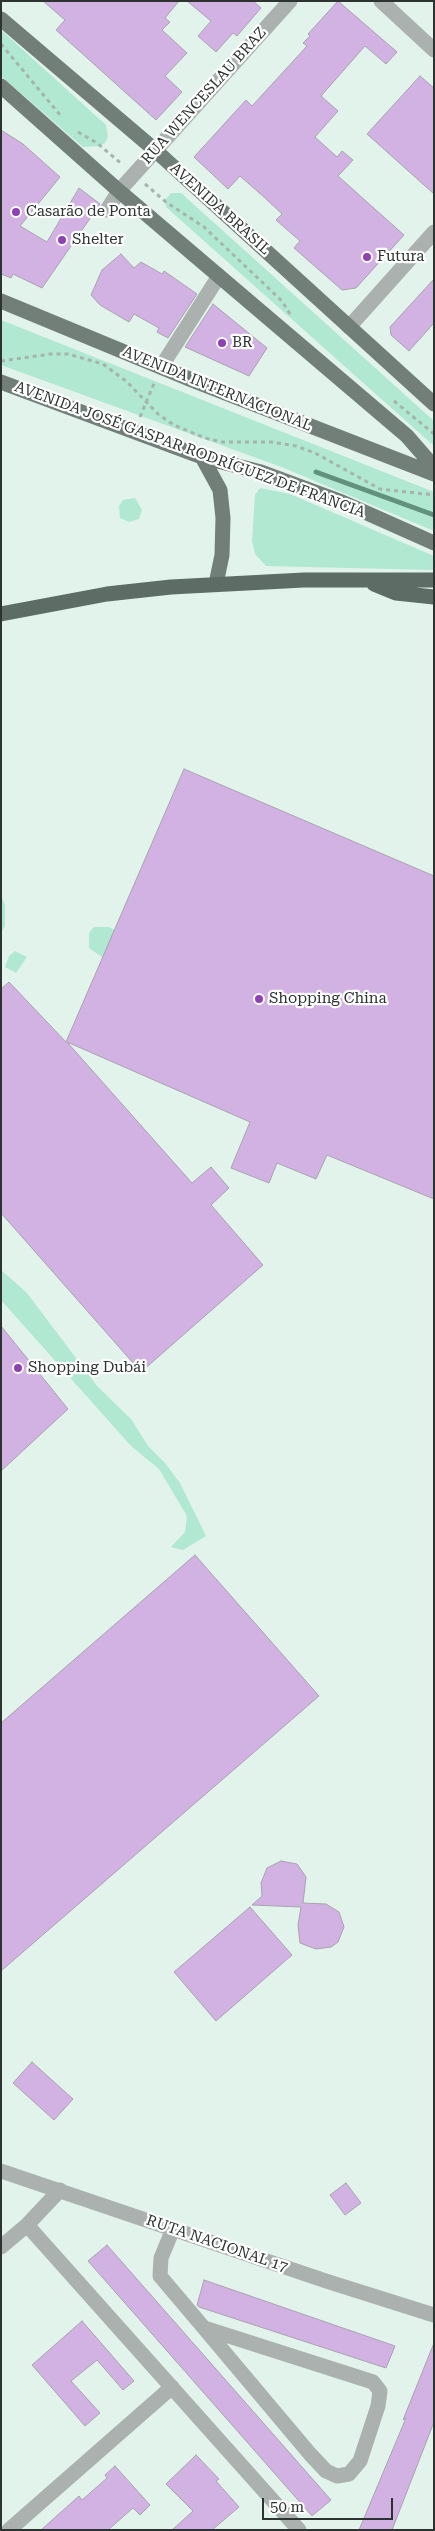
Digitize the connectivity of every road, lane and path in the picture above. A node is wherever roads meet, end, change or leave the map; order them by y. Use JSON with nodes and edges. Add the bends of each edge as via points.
{"nodes":[{"id":1,"x":290,"y":1,"type":"edge"},
{"id":2,"x":381,"y":1,"type":"edge"},
{"id":3,"x":1,"y":19,"type":"edge"},
{"id":4,"x":1,"y":44,"type":"edge"},
{"id":5,"x":434,"y":50,"type":"edge"},
{"id":6,"x":1,"y":86,"type":"edge"},
{"id":7,"x":65,"y":121,"type":"dead end"},
{"id":8,"x":72,"y":128,"type":"dead end"},
{"id":9,"x":155,"y":150,"type":"junction"},
{"id":10,"x":134,"y":174,"type":"junction"},
{"id":11,"x":119,"y":191,"type":"junction"},
{"id":12,"x":107,"y":210,"type":"dead end"},
{"id":13,"x":434,"y":232,"type":"edge"},
{"id":14,"x":219,"y":276,"type":"junction"},
{"id":15,"x":1,"y":301,"type":"edge"},
{"id":16,"x":294,"y":321,"type":"dead end"},
{"id":17,"x":349,"y":327,"type":"junction"},
{"id":18,"x":1,"y":361,"type":"edge"},
{"id":19,"x":161,"y":367,"type":"junction"},
{"id":20,"x":1,"y":382,"type":"edge"},
{"id":21,"x":393,"y":401,"type":"dead end"},
{"id":22,"x":147,"y":402,"type":"junction"},
{"id":23,"x":434,"y":404,"type":"edge"},
{"id":24,"x":134,"y":432,"type":"junction"},
{"id":25,"x":434,"y":434,"type":"edge"},
{"id":26,"x":202,"y":457,"type":"junction"},
{"id":27,"x":434,"y":467,"type":"edge"},
{"id":28,"x":434,"y":474,"type":"edge"},
{"id":29,"x":434,"y":495,"type":"edge"},
{"id":30,"x":434,"y":543,"type":"edge"},
{"id":31,"x":434,"y":580,"type":"edge"},
{"id":32,"x":368,"y":581,"type":"junction"},
{"id":33,"x":216,"y":584,"type":"junction"},
{"id":34,"x":434,"y":597,"type":"edge"},
{"id":35,"x":29,"y":608,"type":"junction"},
{"id":36,"x":1,"y":614,"type":"edge"},
{"id":37,"x":1,"y":620,"type":"edge"},
{"id":38,"x":1,"y":2171,"type":"edge"},
{"id":39,"x":60,"y":2190,"type":"junction"},
{"id":40,"x":27,"y":2225,"type":"junction"},
{"id":41,"x":173,"y":2229,"type":"junction"},
{"id":42,"x":1,"y":2247,"type":"edge"},
{"id":43,"x":434,"y":2315,"type":"edge"},
{"id":44,"x":204,"y":2328,"type":"junction"},
{"id":45,"x":172,"y":2387,"type":"junction"},
{"id":46,"x":9,"y":2530,"type":"edge"},
{"id":47,"x":299,"y":2530,"type":"edge"}],
"edges":[{"from":1,"to":9,"type":"street","name":"RUA WENCESLAU BRAZ"},
{"from":2,"to":5,"type":"street"},
{"from":3,"to":9,"type":"main road","name":"AVENIDA BRASIL"},
{"from":4,"to":7,"type":"path"},
{"from":6,"to":11,"type":"main road"},
{"from":8,"to":10,"type":"path","via":[[97,143]]},
{"from":9,"to":10,"type":"street","name":"RUA WENCESLAU BRAZ"},
{"from":9,"to":17,"type":"main road","name":"AVENIDA BRASIL"},
{"from":10,"to":11,"type":"street","name":"RUA WENCESLAU BRAZ"},
{"from":10,"to":16,"type":"path","via":[[166,202],[204,227],[282,301]]},
{"from":11,"to":12,"type":"street","name":"RUA WENCESLAU BRAZ"},
{"from":11,"to":14,"type":"main road"},
{"from":13,"to":17,"type":"street"},
{"from":14,"to":19,"type":"street"},
{"from":14,"to":27,"type":"main road","via":[[407,436]]},
{"from":15,"to":19,"type":"main road","name":"AVENIDA INTERNACIONAL"},
{"from":17,"to":23,"type":"main road","name":"AVENIDA BRASIL"},
{"from":18,"to":22,"type":"path","via":[[68,354],[103,364]]},
{"from":19,"to":22,"type":"path"},
{"from":19,"to":28,"type":"main road","name":"AVENIDA INTERNACIONAL"},
{"from":20,"to":24,"type":"main road","name":"AVENIDA JOSÉ GASPAR RODRÍGUEZ DE FRANCIA"},
{"from":21,"to":25,"type":"path"},
{"from":22,"to":24,"type":"path"},
{"from":22,"to":29,"type":"path","via":[[174,425],[205,438],[296,446],[380,489]]},
{"from":24,"to":26,"type":"main road","name":"AVENIDA JOSÉ GASPAR RODRÍGUEZ DE FRANCIA"},
{"from":26,"to":30,"type":"main road","name":"AVENIDA JOSÉ GASPAR RODRÍGUEZ DE FRANCIA","via":[[261,472]]},
{"from":26,"to":33,"type":"main road","via":[[220,490],[222,555]]},
{"from":31,"to":32,"type":"highway"},
{"from":32,"to":33,"type":"highway"},
{"from":32,"to":34,"type":"highway","via":[[396,593]]},
{"from":33,"to":35,"type":"highway","via":[[107,594]]},
{"from":35,"to":36,"type":"highway"},
{"from":35,"to":37,"type":"street"},
{"from":38,"to":39,"type":"street","name":"RUTA NACIONAL 17"},
{"from":39,"to":40,"type":"street"},
{"from":39,"to":41,"type":"street","name":"RUTA NACIONAL 17"},
{"from":40,"to":42,"type":"street"},
{"from":40,"to":45,"type":"street"},
{"from":41,"to":43,"type":"street","name":"RUTA NACIONAL 17"},
{"from":41,"to":44,"type":"street","via":[[161,2258],[160,2276]]},
{"from":44,"to":44,"type":"street","via":[[326,2472],[337,2476],[349,2474],[360,2461],[378,2406],[380,2391],[372,2382]]},
{"from":45,"to":46,"type":"street"},
{"from":45,"to":47,"type":"street"}]}
